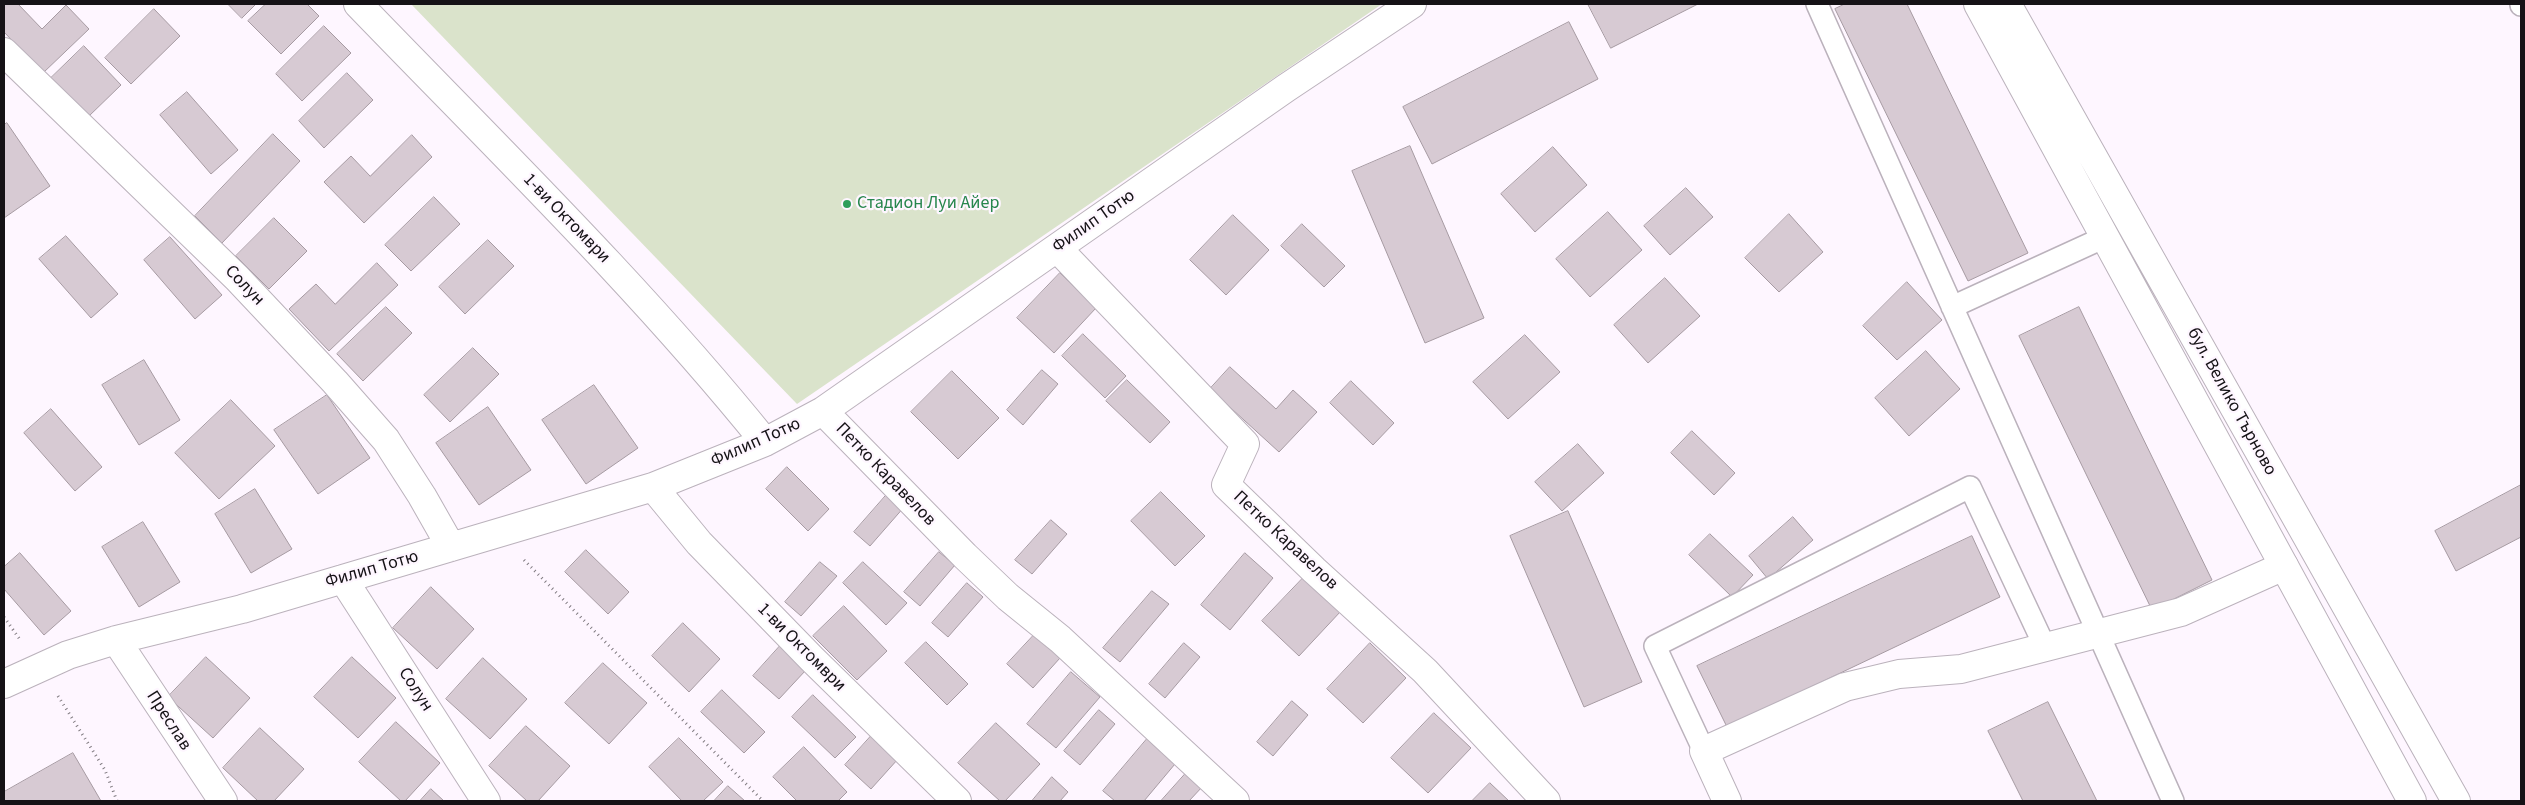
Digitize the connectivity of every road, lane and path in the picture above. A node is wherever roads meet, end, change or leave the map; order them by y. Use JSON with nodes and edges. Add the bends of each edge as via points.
{"nodes":[{"id":1,"x":358,"y":4,"type":"edge"},
{"id":2,"x":1412,"y":4,"type":"edge"},
{"id":3,"x":1817,"y":4,"type":"edge"},
{"id":4,"x":1978,"y":4,"type":"edge"},
{"id":5,"x":2007,"y":4,"type":"edge"},
{"id":6,"x":9,"y":68,"type":"edge"},
{"id":7,"x":2105,"y":237,"type":"junction"},
{"id":8,"x":1056,"y":248,"type":"junction"},
{"id":9,"x":1952,"y":307,"type":"junction"},
{"id":10,"x":823,"y":411,"type":"junction"},
{"id":11,"x":765,"y":442,"type":"junction"},
{"id":12,"x":653,"y":487,"type":"junction"},
{"id":13,"x":498,"y":534,"type":"junction"},
{"id":14,"x":451,"y":547,"type":"junction"},
{"id":15,"x":2284,"y":566,"type":"junction"},
{"id":16,"x":343,"y":578,"type":"junction"},
{"id":17,"x":4,"y":617,"type":"edge"},
{"id":18,"x":2098,"y":634,"type":"junction"},
{"id":19,"x":116,"y":640,"type":"junction"},
{"id":20,"x":2046,"y":647,"type":"junction"},
{"id":21,"x":39,"y":667,"type":"junction"},
{"id":22,"x":4,"y":684,"type":"edge"},
{"id":23,"x":1704,"y":751,"type":"junction"},
{"id":24,"x":117,"y":801,"type":"edge"},
{"id":25,"x":223,"y":801,"type":"edge"},
{"id":26,"x":486,"y":801,"type":"edge"},
{"id":27,"x":763,"y":801,"type":"edge"},
{"id":28,"x":957,"y":801,"type":"edge"},
{"id":29,"x":1235,"y":801,"type":"edge"},
{"id":30,"x":1546,"y":801,"type":"edge"},
{"id":31,"x":1727,"y":801,"type":"edge"},
{"id":32,"x":2173,"y":801,"type":"edge"},
{"id":33,"x":2412,"y":801,"type":"edge"},
{"id":34,"x":2456,"y":801,"type":"edge"}],
"edges":[{"from":1,"to":11,"type":"street","name":"1-ви Октомври","via":[[611,266],[710,374]]},
{"from":2,"to":8,"type":"street","name":"Филип Тотю"},
{"from":3,"to":9,"type":"lane"},
{"from":4,"to":7,"type":"street","name":"бул. Велико Търново"},
{"from":5,"to":34,"type":"street","name":"бул. Велико Търново"},
{"from":6,"to":14,"type":"street","name":"Солун","via":[[237,278],[335,382],[386,440]]},
{"from":7,"to":9,"type":"lane"},
{"from":7,"to":15,"type":"street","name":"бул. Велико Търново"},
{"from":8,"to":10,"type":"street","name":"Филип Тотю"},
{"from":8,"to":30,"type":"street","name":"Петко Каравелов","via":[[1244,444],[1226,485],[1426,671]]},
{"from":9,"to":18,"type":"lane"},
{"from":10,"to":11,"type":"street","name":"Филип Тотю"},
{"from":10,"to":29,"type":"street","name":"Петко Каравелов","via":[[1008,597],[1060,639]]},
{"from":11,"to":12,"type":"street","name":"Филип Тотю"},
{"from":12,"to":13,"type":"street","name":"Филип Тотю"},
{"from":12,"to":28,"type":"street","name":"1-ви Октомври","via":[[705,550]]},
{"from":13,"to":14,"type":"street","name":"Филип Тотю"},
{"from":13,"to":27,"type":"path"},
{"from":14,"to":16,"type":"street","name":"Филип Тотю"},
{"from":15,"to":18,"type":"street","via":[[2181,612]]},
{"from":15,"to":33,"type":"street","name":"бул. Велико Търново"},
{"from":16,"to":19,"type":"street","name":"Филип Тотю","via":[[242,609]]},
{"from":16,"to":26,"type":"street","name":"Солун"},
{"from":17,"to":21,"type":"path"},
{"from":18,"to":20,"type":"street"},
{"from":18,"to":32,"type":"lane"},
{"from":19,"to":21,"type":"street","name":"Филип Тотю"},
{"from":19,"to":25,"type":"street","name":"Преслав"},
{"from":20,"to":23,"type":"street","via":[[1961,669],[1899,674],[1846,687]]},
{"from":20,"to":23,"type":"lane","via":[[1970,487],[1655,646]]},
{"from":21,"to":22,"type":"street","name":"Филип Тотю"},
{"from":21,"to":24,"type":"path","via":[[105,770]]},
{"from":23,"to":31,"type":"street"}]}
